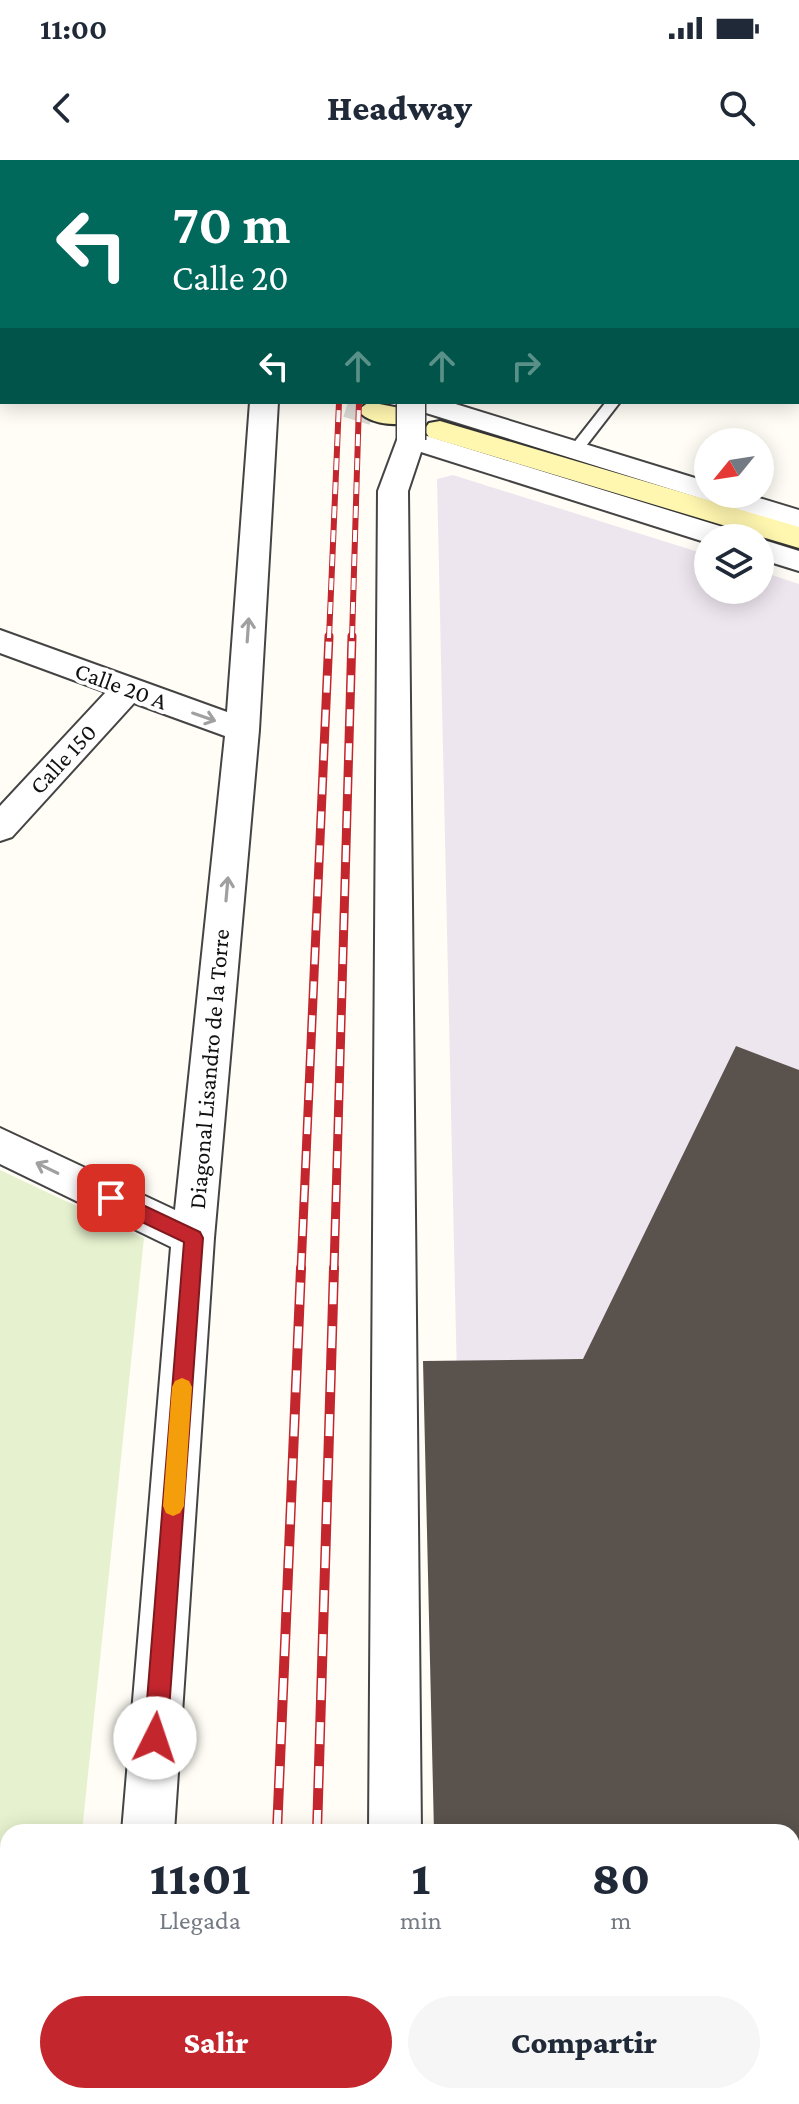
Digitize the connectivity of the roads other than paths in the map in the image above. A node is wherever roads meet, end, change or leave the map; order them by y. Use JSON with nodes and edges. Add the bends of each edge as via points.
{"nodes":[{"id":1,"x":264,"y":404,"type":"edge"},
{"id":2,"x":611,"y":404,"type":"edge"},
{"id":3,"x":408,"y":417,"type":"edge"},
{"id":4,"x":574,"y":452,"type":"junction"},
{"id":5,"x":694,"y":488,"type":"edge"},
{"id":6,"x":760,"y":508,"type":"edge"},
{"id":7,"x":799,"y":520,"type":"edge"},
{"id":8,"x":694,"y":526,"type":"edge"},
{"id":9,"x":799,"y":538,"type":"edge"},
{"id":10,"x":774,"y":553,"type":"edge"},
{"id":11,"x":799,"y":561,"type":"edge"},
{"id":12,"x":0,"y":641,"type":"edge"},
{"id":13,"x":127,"y":690,"type":"junction"},
{"id":14,"x":242,"y":730,"type":"junction"},
{"id":15,"x":0,"y":828,"type":"edge"},
{"id":16,"x":0,"y":1145,"type":"edge"},
{"id":17,"x":193,"y":1238,"type":"junction"},
{"id":18,"x":149,"y":1824,"type":"edge"},
{"id":19,"x":395,"y":1824,"type":"edge"}],
"edges":[{"from":14,"to":1,"type":"street","name":"Diagonal Lisandro de la Torre","one_way":true},
{"from":2,"to":4,"type":"lane"},
{"from":3,"to":4,"type":"street"},
{"from":3,"to":8,"type":"street"},
{"from":3,"to":9,"type":"main road"},
{"from":3,"to":19,"type":"street","via":[[393,491]]},
{"from":4,"to":5,"type":"street"},
{"from":6,"to":7,"type":"street"},
{"from":10,"to":11,"type":"street"},
{"from":12,"to":13,"type":"street","name":"Calle 20 A"},
{"from":13,"to":14,"type":"street","name":"Calle 20 A","one_way":true},
{"from":13,"to":15,"type":"street","name":"Calle 150"},
{"from":17,"to":14,"type":"street","name":"Diagonal Lisandro de la Torre","one_way":true},
{"from":17,"to":16,"type":"street","one_way":true},
{"from":17,"to":18,"type":"street","name":"Diagonal Lisandro de la Torre"}]}
